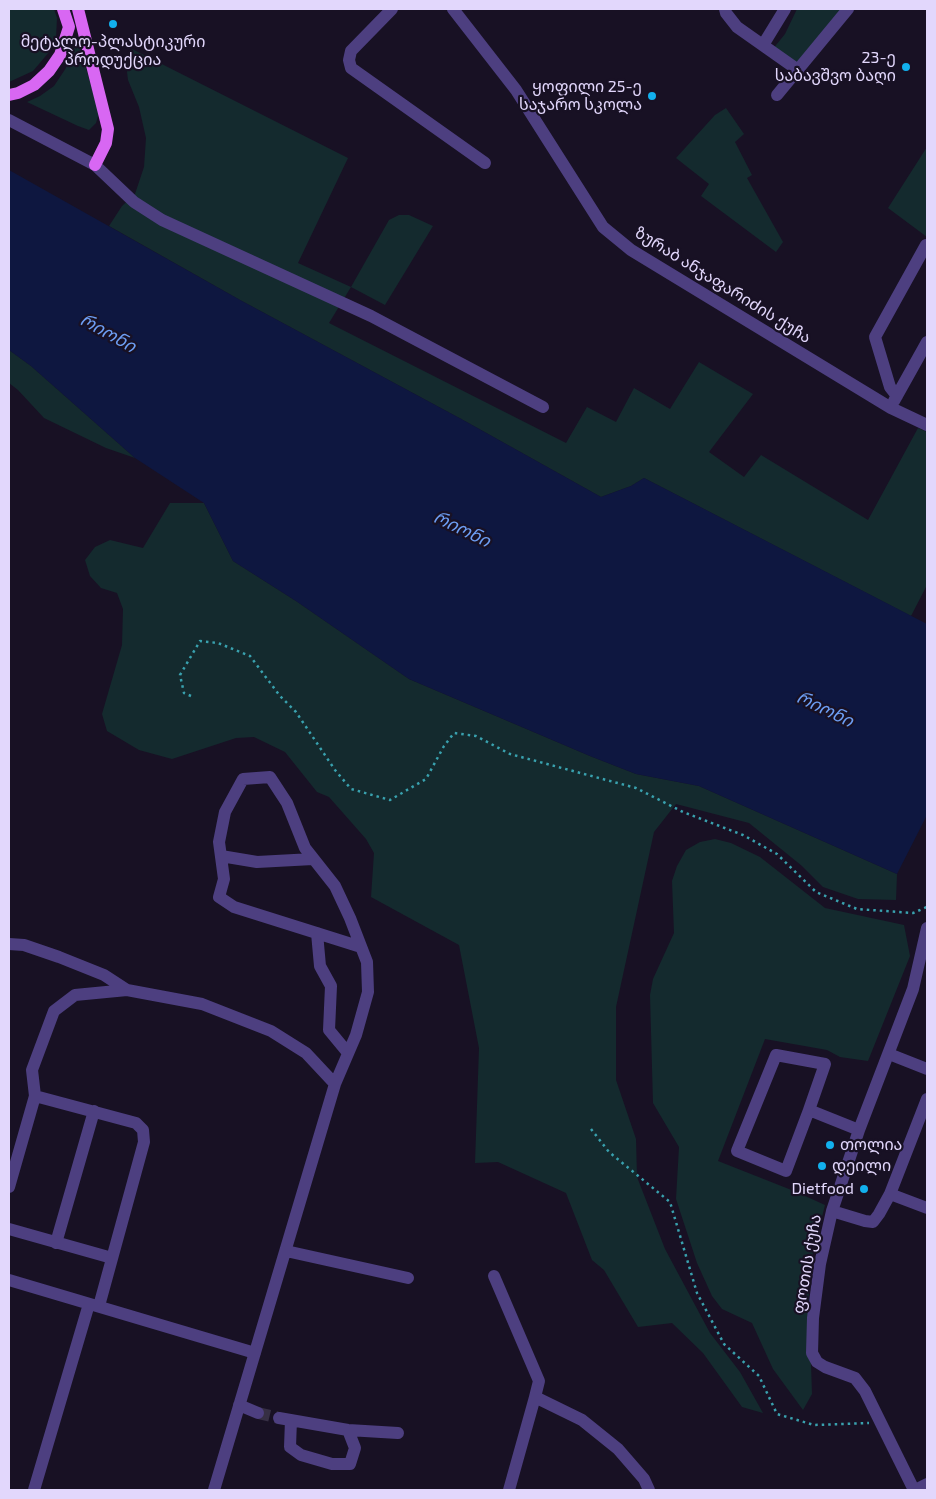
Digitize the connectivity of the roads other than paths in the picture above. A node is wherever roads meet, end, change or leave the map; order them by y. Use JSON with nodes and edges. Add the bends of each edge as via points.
{"nodes":[{"id":1,"x":63,"y":9,"type":"edge"},
{"id":2,"x":78,"y":9,"type":"edge"},
{"id":3,"x":392,"y":9,"type":"edge"},
{"id":4,"x":453,"y":9,"type":"edge"},
{"id":5,"x":725,"y":9,"type":"edge"},
{"id":6,"x":785,"y":9,"type":"edge"},
{"id":7,"x":848,"y":9,"type":"edge"},
{"id":8,"x":763,"y":45,"type":"junction"},
{"id":9,"x":798,"y":70,"type":"junction"},
{"id":10,"x":9,"y":95,"type":"edge"},
{"id":11,"x":777,"y":95,"type":"dead end"},
{"id":12,"x":9,"y":120,"type":"edge"},
{"id":13,"x":485,"y":163,"type":"dead end"},
{"id":14,"x":95,"y":165,"type":"junction"},
{"id":15,"x":926,"y":245,"type":"dead end"},
{"id":16,"x":927,"y":342,"type":"edge"},
{"id":17,"x":898,"y":396,"type":"junction"},
{"id":18,"x":543,"y":407,"type":"dead end"},
{"id":19,"x":891,"y":408,"type":"junction"},
{"id":20,"x":927,"y":425,"type":"edge"},
{"id":21,"x":221,"y":856,"type":"junction"},
{"id":22,"x":313,"y":859,"type":"junction"},
{"id":23,"x":927,"y":928,"type":"edge"},
{"id":24,"x":317,"y":933,"type":"junction"},
{"id":25,"x":9,"y":944,"type":"edge"},
{"id":26,"x":361,"y":947,"type":"junction"},
{"id":27,"x":126,"y":990,"type":"junction"},
{"id":28,"x":348,"y":1053,"type":"junction"},
{"id":29,"x":889,"y":1054,"type":"junction"},
{"id":30,"x":927,"y":1069,"type":"edge"},
{"id":31,"x":335,"y":1084,"type":"junction"},
{"id":32,"x":35,"y":1096,"type":"junction"},
{"id":33,"x":927,"y":1099,"type":"edge"},
{"id":34,"x":809,"y":1110,"type":"junction"},
{"id":35,"x":94,"y":1111,"type":"junction"},
{"id":36,"x":859,"y":1130,"type":"junction"},
{"id":37,"x":9,"y":1187,"type":"edge"},
{"id":38,"x":890,"y":1194,"type":"junction"},
{"id":39,"x":927,"y":1208,"type":"edge"},
{"id":40,"x":832,"y":1211,"type":"junction"},
{"id":41,"x":9,"y":1229,"type":"edge"},
{"id":42,"x":56,"y":1243,"type":"junction"},
{"id":43,"x":286,"y":1250,"type":"junction"},
{"id":44,"x":112,"y":1258,"type":"junction"},
{"id":45,"x":494,"y":1276,"type":"dead end"},
{"id":46,"x":408,"y":1278,"type":"dead end"},
{"id":47,"x":9,"y":1280,"type":"edge"},
{"id":48,"x":94,"y":1305,"type":"junction"},
{"id":49,"x":255,"y":1353,"type":"junction"},
{"id":50,"x":535,"y":1397,"type":"junction"},
{"id":51,"x":239,"y":1405,"type":"junction"},
{"id":52,"x":258,"y":1413,"type":"tunnel mouth"},
{"id":53,"x":348,"y":1430,"type":"junction"},
{"id":54,"x":398,"y":1432,"type":"dead end"},
{"id":55,"x":927,"y":1484,"type":"edge"},
{"id":56,"x":34,"y":1490,"type":"edge"},
{"id":57,"x":214,"y":1490,"type":"edge"},
{"id":58,"x":509,"y":1490,"type":"edge"},
{"id":59,"x":648,"y":1490,"type":"edge"},
{"id":60,"x":914,"y":1490,"type":"edge"}],
"edges":[{"from":1,"to":10,"type":"main road","via":[[69,27],[60,55],[49,72],[34,85]]},
{"from":2,"to":14,"type":"main road","via":[[108,129],[106,143]]},
{"from":3,"to":13,"type":"street","via":[[352,51],[351,68]]},
{"from":4,"to":19,"type":"street","name":"ზურაბ ანჯაფარიძის ქუჩა","via":[[516,90],[603,226],[631,250]]},
{"from":5,"to":8,"type":"street","via":[[737,27]]},
{"from":6,"to":8,"type":"street"},
{"from":7,"to":9,"type":"street"},
{"from":8,"to":9,"type":"street"},
{"from":9,"to":11,"type":"street"},
{"from":12,"to":14,"type":"street"},
{"from":14,"to":18,"type":"street","via":[[134,202],[162,220],[371,316]]},
{"from":15,"to":17,"type":"street","via":[[875,337],[890,386]]},
{"from":16,"to":17,"type":"street"},
{"from":17,"to":19,"type":"street"},
{"from":19,"to":20,"type":"street","name":"ზურაბ ანჯაფარიძის ქუჩა"},
{"from":21,"to":22,"type":"street","via":[[257,862]]},
{"from":21,"to":22,"type":"street","via":[[219,842],[225,812],[243,779],[270,777],[287,804],[304,848]]},
{"from":21,"to":24,"type":"street","via":[[224,879],[219,897],[234,907]]},
{"from":22,"to":26,"type":"street","via":[[335,886]]},
{"from":23,"to":29,"type":"street","name":"ფოთის ქუჩა","via":[[913,988]]},
{"from":24,"to":26,"type":"street"},
{"from":24,"to":28,"type":"street","via":[[320,966],[331,986],[329,1030]]},
{"from":25,"to":27,"type":"street","via":[[24,945],[60,957],[104,976]]},
{"from":26,"to":28,"type":"street","via":[[367,962],[368,992]]},
{"from":27,"to":31,"type":"street","via":[[202,1004],[271,1031],[306,1053]]},
{"from":27,"to":32,"type":"street","via":[[75,995],[54,1011],[32,1070]]},
{"from":28,"to":31,"type":"street"},
{"from":29,"to":30,"type":"street"},
{"from":29,"to":36,"type":"street","name":"ფოთის ქუჩა"},
{"from":31,"to":43,"type":"street"},
{"from":32,"to":35,"type":"street"},
{"from":32,"to":37,"type":"street"},
{"from":33,"to":38,"type":"street"},
{"from":34,"to":34,"type":"street","via":[[786,1171],[737,1151],[776,1055],[825,1064]]},
{"from":34,"to":36,"type":"street"},
{"from":35,"to":42,"type":"street"},
{"from":35,"to":44,"type":"street","via":[[136,1123],[142,1130],[144,1142]]},
{"from":36,"to":40,"type":"street","name":"ფოთის ქუჩა"},
{"from":38,"to":39,"type":"street"},
{"from":38,"to":40,"type":"street","via":[[872,1222]]},
{"from":40,"to":60,"type":"street","name":"ფოთის ქუჩა","via":[[820,1264],[812,1353],[825,1368],[855,1378],[865,1391]]},
{"from":41,"to":42,"type":"street"},
{"from":42,"to":44,"type":"street"},
{"from":43,"to":46,"type":"street"},
{"from":43,"to":49,"type":"street"},
{"from":44,"to":48,"type":"street"},
{"from":45,"to":50,"type":"street","via":[[539,1381]]},
{"from":47,"to":48,"type":"street"},
{"from":48,"to":49,"type":"street"},
{"from":48,"to":56,"type":"street"},
{"from":49,"to":51,"type":"street"},
{"from":50,"to":58,"type":"street"},
{"from":50,"to":59,"type":"street","via":[[582,1420],[604,1437],[644,1479]]},
{"from":51,"to":52,"type":"street"},
{"from":51,"to":57,"type":"street"},
{"from":53,"to":53,"type":"street","via":[[355,1448],[350,1464],[332,1464],[301,1455],[290,1447],[285,1419]]},
{"from":53,"to":54,"type":"street"},
{"from":55,"to":60,"type":"street"}]}
